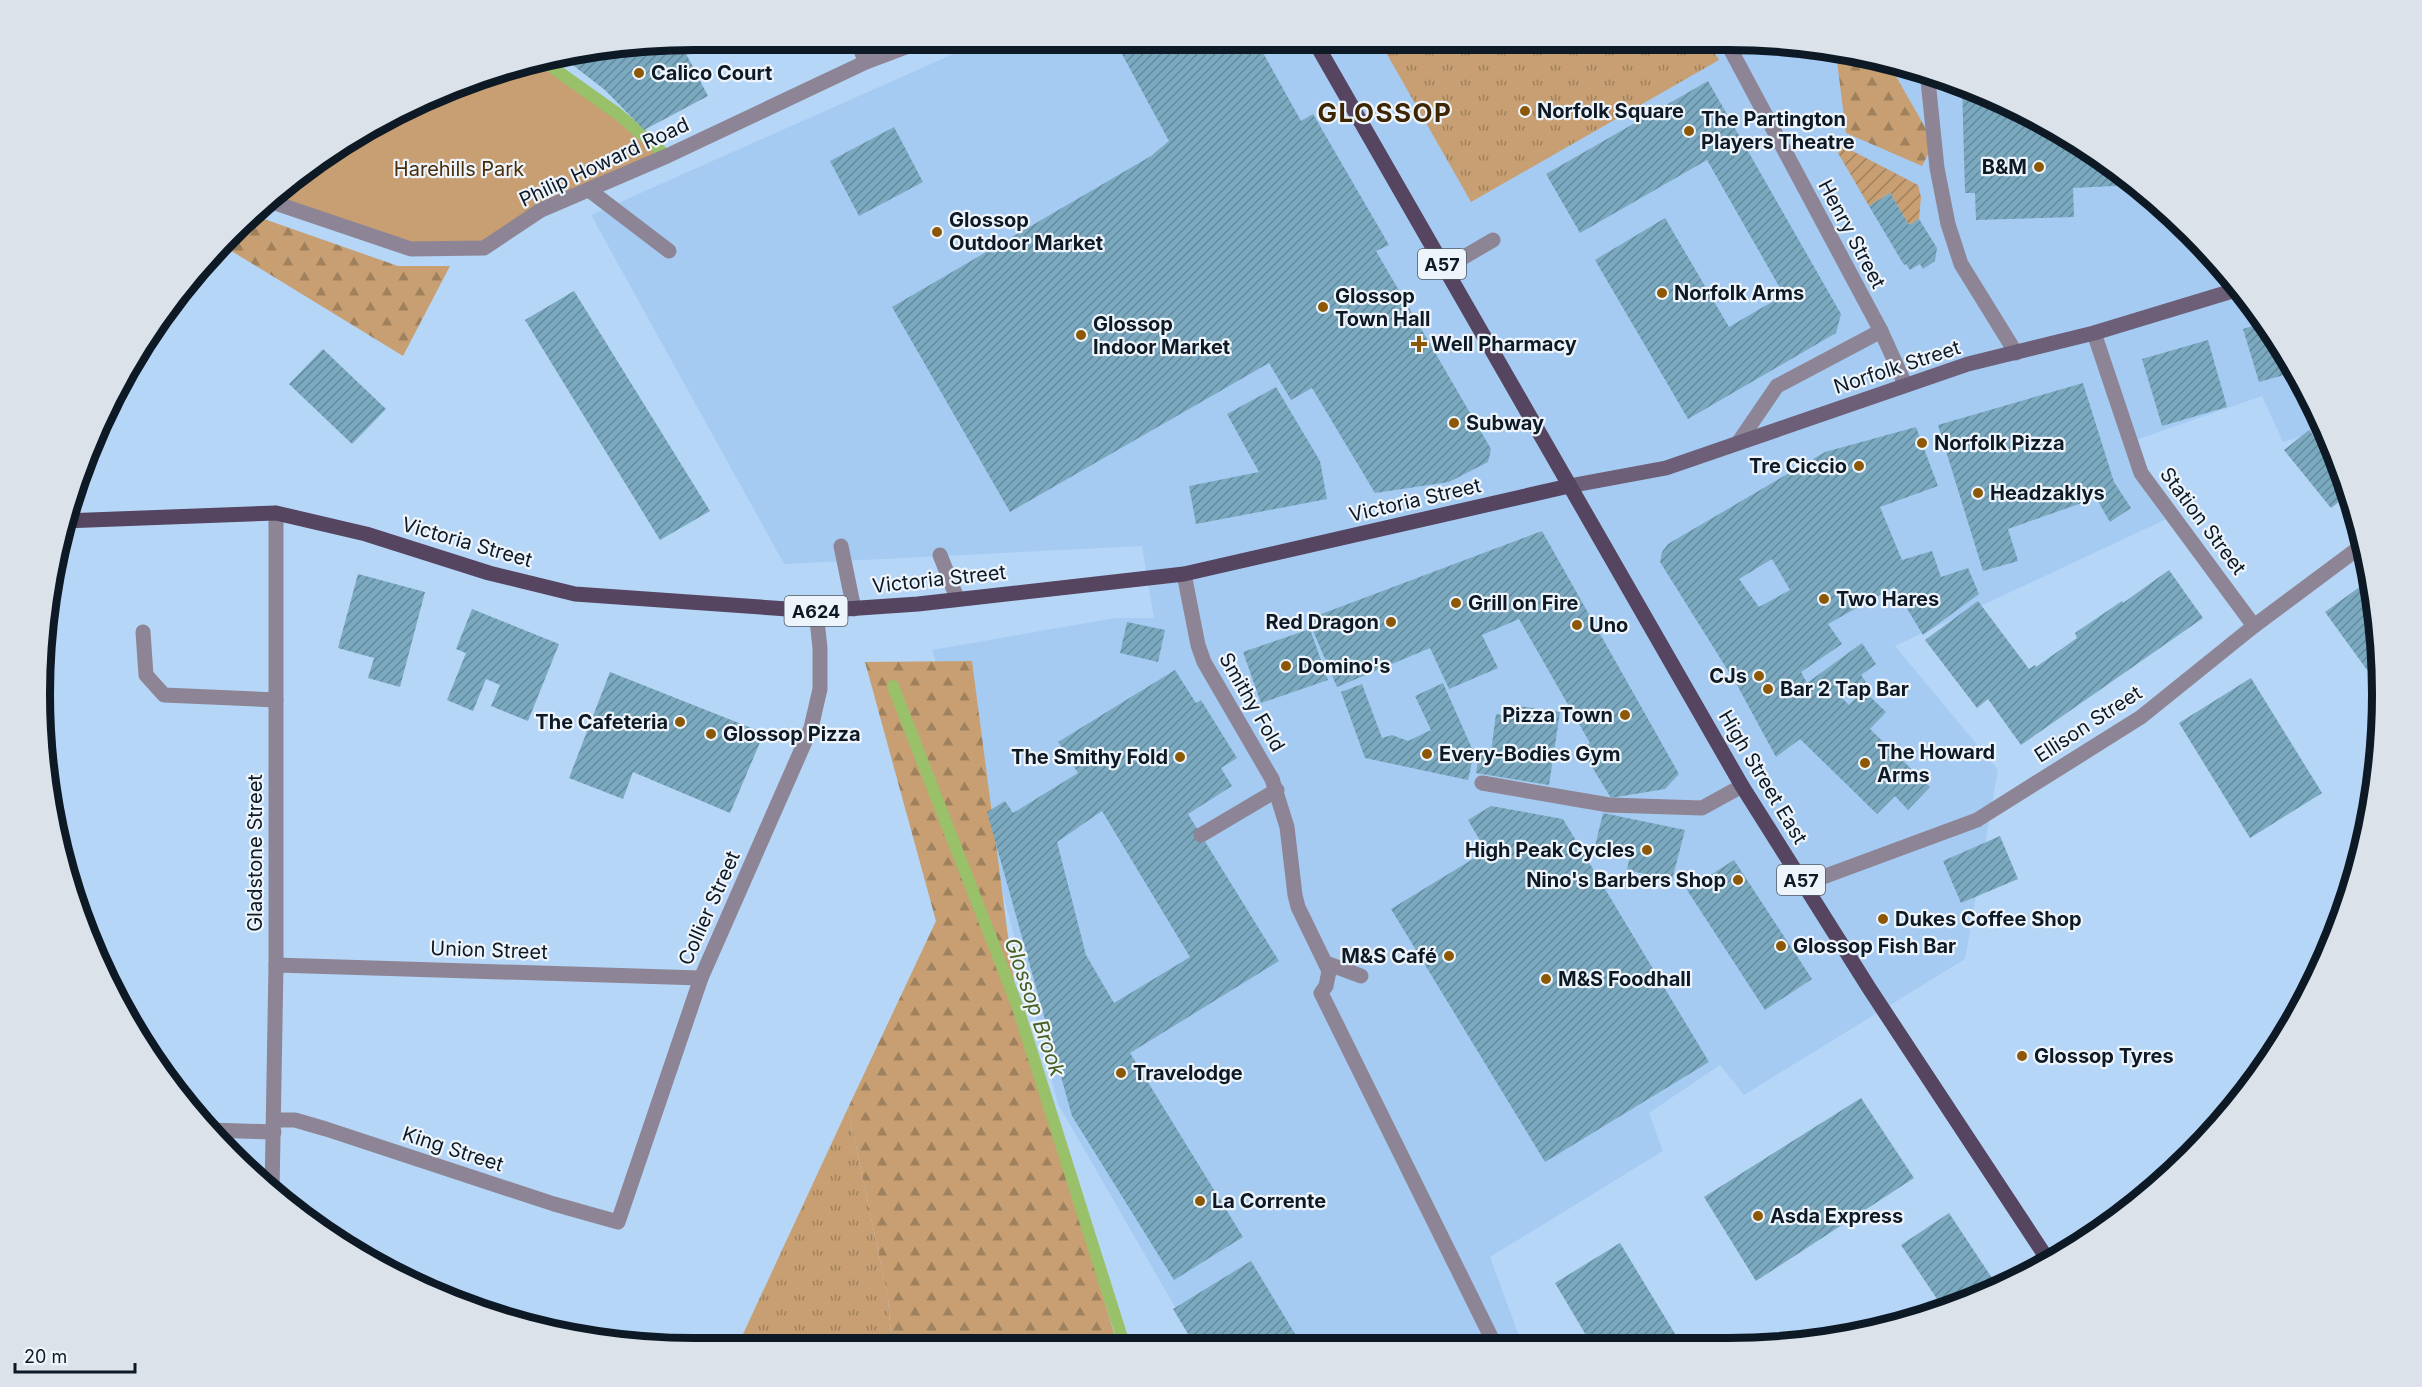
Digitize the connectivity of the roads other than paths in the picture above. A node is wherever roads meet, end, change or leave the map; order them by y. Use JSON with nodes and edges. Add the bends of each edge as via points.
{"nodes":[{"id":1,"x":861,"y":50,"type":"edge"},
{"id":2,"x":898,"y":50,"type":"edge"},
{"id":3,"x":1320,"y":50,"type":"edge"},
{"id":4,"x":1731,"y":50,"type":"edge"},
{"id":5,"x":866,"y":62,"type":"junction"},
{"id":6,"x":1928,"y":81,"type":"edge"},
{"id":7,"x":589,"y":190,"type":"junction"},
{"id":8,"x":276,"y":203,"type":"edge"},
{"id":9,"x":1493,"y":240,"type":"dead end"},
{"id":10,"x":669,"y":250,"type":"dead end"},
{"id":11,"x":1445,"y":268,"type":"junction"},
{"id":12,"x":2231,"y":291,"type":"edge"},
{"id":13,"x":1881,"y":331,"type":"junction"},
{"id":14,"x":2094,"y":333,"type":"junction"},
{"id":15,"x":2016,"y":353,"type":"junction"},
{"id":16,"x":1905,"y":384,"type":"junction"},
{"id":17,"x":1738,"y":443,"type":"junction"},
{"id":18,"x":1569,"y":486,"type":"junction"},
{"id":19,"x":276,"y":513,"type":"junction"},
{"id":20,"x":73,"y":520,"type":"edge"},
{"id":21,"x":841,"y":546,"type":"dead end"},
{"id":22,"x":2356,"y":550,"type":"edge"},
{"id":23,"x":940,"y":555,"type":"dead end"},
{"id":24,"x":1184,"y":574,"type":"junction"},
{"id":25,"x":957,"y":598,"type":"junction"},
{"id":26,"x":854,"y":609,"type":"junction"},
{"id":27,"x":816,"y":611,"type":"junction"},
{"id":28,"x":2254,"y":626,"type":"junction"},
{"id":29,"x":143,"y":632,"type":"dead end"},
{"id":30,"x":276,"y":700,"type":"junction"},
{"id":31,"x":1482,"y":783,"type":"dead end"},
{"id":32,"x":1274,"y":785,"type":"junction"},
{"id":33,"x":1742,"y":786,"type":"junction"},
{"id":34,"x":1201,"y":835,"type":"dead end"},
{"id":35,"x":1804,"y":884,"type":"junction"},
{"id":36,"x":1326,"y":963,"type":"junction"},
{"id":37,"x":276,"y":964,"type":"junction"},
{"id":38,"x":1361,"y":976,"type":"dead end"},
{"id":39,"x":701,"y":978,"type":"junction"},
{"id":40,"x":274,"y":1126,"type":"junction"},
{"id":41,"x":220,"y":1129,"type":"edge"},
{"id":42,"x":272,"y":1181,"type":"edge"},
{"id":43,"x":618,"y":1222,"type":"joint"},
{"id":44,"x":2044,"y":1254,"type":"edge"},
{"id":45,"x":1491,"y":1337,"type":"edge"}],
"edges":[{"from":1,"to":5,"type":"street"},
{"from":2,"to":5,"type":"street","name":"Philip Howard Road"},
{"from":3,"to":11,"type":"main road","number":"A57"},
{"from":4,"to":13,"type":"street","name":"Henry Street"},
{"from":5,"to":7,"type":"street","name":"Philip Howard Road"},
{"from":6,"to":15,"type":"street","via":[[1937,168],[1948,224],[1961,264]]},
{"from":7,"to":8,"type":"street","name":"Philip Howard Road","via":[[541,210],[484,248],[411,249]]},
{"from":7,"to":10,"type":"street"},
{"from":9,"to":11,"type":"street"},
{"from":11,"to":18,"type":"main road","number":"A57"},
{"from":12,"to":14,"type":"main road","name":"Norfolk Street"},
{"from":13,"to":16,"type":"street","name":"Henry Street"},
{"from":13,"to":17,"type":"street","via":[[1777,386]]},
{"from":14,"to":15,"type":"main road","name":"Norfolk Street"},
{"from":14,"to":28,"type":"street","name":"Station Street","via":[[2141,473]]},
{"from":15,"to":16,"type":"main road","name":"Norfolk Street"},
{"from":16,"to":17,"type":"main road","name":"Norfolk Street"},
{"from":17,"to":18,"type":"main road","name":"Norfolk Street","via":[[1666,468]]},
{"from":18,"to":24,"type":"main road","name":"Victoria Street","number":"A624"},
{"from":18,"to":33,"type":"main road","name":"High Street East","number":"A57"},
{"from":19,"to":20,"type":"main road","name":"Victoria Street","number":"A624"},
{"from":19,"to":27,"type":"main road","name":"Victoria Street","number":"A624","via":[[366,534],[489,573],[575,594]]},
{"from":19,"to":30,"type":"street","name":"Gladstone Street"},
{"from":21,"to":26,"type":"street"},
{"from":22,"to":28,"type":"street","name":"Ellison Street"},
{"from":23,"to":25,"type":"street"},
{"from":24,"to":25,"type":"main road","name":"Victoria Street","number":"A624"},
{"from":24,"to":32,"type":"street","name":"Smithy Fold","via":[[1204,662]]},
{"from":25,"to":26,"type":"main road","name":"Victoria Street","number":"A624"},
{"from":26,"to":27,"type":"main road","name":"Victoria Street","number":"A624"},
{"from":27,"to":39,"type":"street","name":"Collier Street","via":[[820,689],[811,728]]},
{"from":28,"to":35,"type":"street","name":"Ellison Street","via":[[2141,717],[1977,820]]},
{"from":29,"to":30,"type":"street","via":[[146,675],[164,695]]},
{"from":30,"to":37,"type":"street","name":"Gladstone Street"},
{"from":31,"to":33,"type":"street","via":[[1609,805],[1702,808]]},
{"from":32,"to":34,"type":"street"},
{"from":32,"to":36,"type":"street","name":"Smithy Fold","via":[[1287,827],[1298,907]]},
{"from":33,"to":35,"type":"main road","name":"High Street East","number":"A57"},
{"from":35,"to":44,"type":"main road","name":"High Street East","number":"A57"},
{"from":36,"to":38,"type":"street"},
{"from":36,"to":45,"type":"street","via":[[1329,978],[1321,993]]},
{"from":37,"to":39,"type":"street","name":"Union Street"},
{"from":37,"to":40,"type":"street","name":"Gladstone Street"},
{"from":39,"to":43,"type":"street","name":"Collier Street"},
{"from":40,"to":41,"type":"street","name":"King Street"},
{"from":40,"to":42,"type":"street","name":"Gladstone Street"},
{"from":40,"to":43,"type":"street","name":"King Street","via":[[295,1120]]}]}
